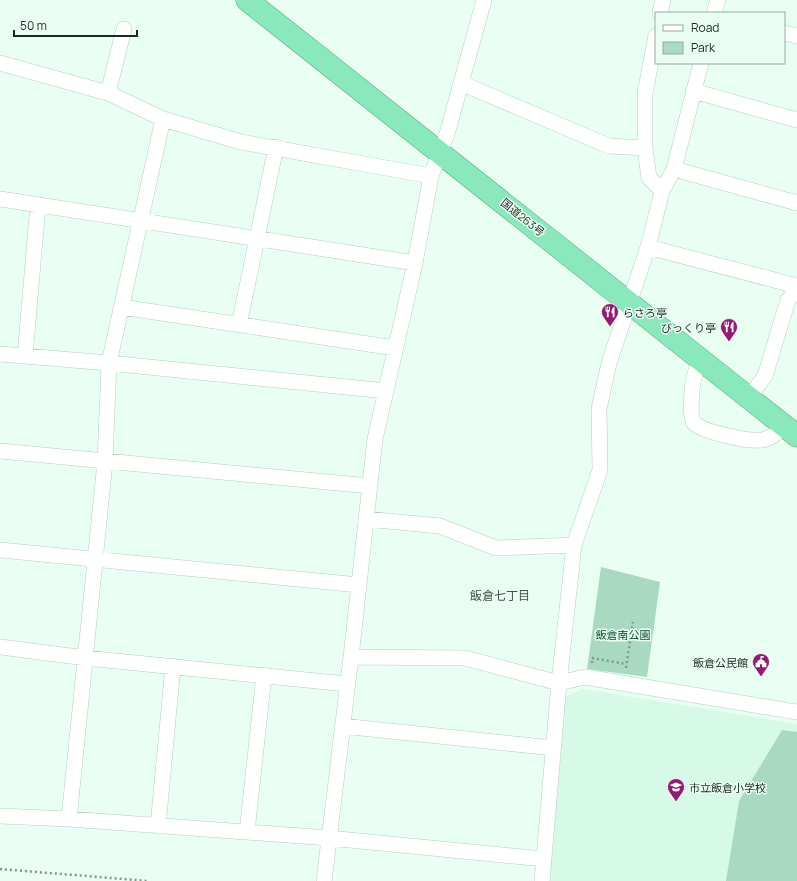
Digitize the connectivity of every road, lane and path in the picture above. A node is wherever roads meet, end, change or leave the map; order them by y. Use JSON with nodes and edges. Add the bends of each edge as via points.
{"nodes":[{"id":1,"x":248,"y":0,"type":"edge"},
{"id":2,"x":484,"y":0,"type":"edge"},
{"id":3,"x":663,"y":0,"type":"edge"},
{"id":4,"x":718,"y":0,"type":"edge"},
{"id":5,"x":660,"y":12,"type":"edge"},
{"id":6,"x":714,"y":12,"type":"edge"},
{"id":7,"x":124,"y":29,"type":"dead end"},
{"id":8,"x":785,"y":33,"type":"edge"},
{"id":9,"x":797,"y":36,"type":"edge"},
{"id":10,"x":655,"y":41,"type":"edge"},
{"id":11,"x":0,"y":63,"type":"edge"},
{"id":12,"x":701,"y":64,"type":"edge"},
{"id":13,"x":462,"y":84,"type":"junction"},
{"id":14,"x":693,"y":92,"type":"junction"},
{"id":15,"x":108,"y":93,"type":"junction"},
{"id":16,"x":163,"y":119,"type":"junction"},
{"id":17,"x":797,"y":120,"type":"edge"},
{"id":18,"x":276,"y":147,"type":"junction"},
{"id":19,"x":645,"y":148,"type":"junction"},
{"id":20,"x":441,"y":152,"type":"junction"},
{"id":21,"x":674,"y":169,"type":"junction"},
{"id":22,"x":431,"y":176,"type":"junction"},
{"id":23,"x":662,"y":191,"type":"junction"},
{"id":24,"x":0,"y":199,"type":"edge"},
{"id":25,"x":797,"y":203,"type":"edge"},
{"id":26,"x":38,"y":205,"type":"junction"},
{"id":27,"x":140,"y":220,"type":"junction"},
{"id":28,"x":257,"y":239,"type":"junction"},
{"id":29,"x":648,"y":247,"type":"junction"},
{"id":30,"x":415,"y":263,"type":"junction"},
{"id":31,"x":797,"y":286,"type":"edge"},
{"id":32,"x":797,"y":292,"type":"edge"},
{"id":33,"x":629,"y":303,"type":"junction"},
{"id":34,"x":121,"y":307,"type":"junction"},
{"id":35,"x":239,"y":325,"type":"junction"},
{"id":36,"x":395,"y":348,"type":"junction"},
{"id":37,"x":0,"y":354,"type":"edge"},
{"id":38,"x":24,"y":356,"type":"junction"},
{"id":39,"x":702,"y":360,"type":"junction"},
{"id":40,"x":109,"y":362,"type":"junction"},
{"id":41,"x":386,"y":392,"type":"junction"},
{"id":42,"x":749,"y":397,"type":"junction"},
{"id":43,"x":791,"y":431,"type":"edge"},
{"id":44,"x":0,"y":451,"type":"edge"},
{"id":45,"x":105,"y":462,"type":"junction"},
{"id":46,"x":370,"y":486,"type":"junction"},
{"id":47,"x":366,"y":519,"type":"junction"},
{"id":48,"x":574,"y":545,"type":"junction"},
{"id":49,"x":0,"y":550,"type":"edge"},
{"id":50,"x":95,"y":560,"type":"junction"},
{"id":51,"x":359,"y":585,"type":"junction"},
{"id":52,"x":633,"y":622,"type":"dead end"},
{"id":53,"x":0,"y":647,"type":"edge"},
{"id":54,"x":351,"y":657,"type":"junction"},
{"id":55,"x":86,"y":658,"type":"junction"},
{"id":56,"x":173,"y":666,"type":"junction"},
{"id":57,"x":264,"y":675,"type":"junction"},
{"id":58,"x":624,"y":682,"type":"junction"},
{"id":59,"x":558,"y":683,"type":"junction"},
{"id":60,"x":347,"y":684,"type":"junction"},
{"id":61,"x":797,"y":712,"type":"edge"},
{"id":62,"x":342,"y":726,"type":"junction"},
{"id":63,"x":553,"y":748,"type":"junction"},
{"id":64,"x":0,"y":816,"type":"edge"},
{"id":65,"x":69,"y":819,"type":"junction"},
{"id":66,"x":158,"y":826,"type":"junction"},
{"id":67,"x":247,"y":832,"type":"junction"},
{"id":68,"x":329,"y":838,"type":"junction"},
{"id":69,"x":544,"y":859,"type":"junction"},
{"id":70,"x":0,"y":869,"type":"edge"},
{"id":71,"x":148,"y":881,"type":"edge"},
{"id":72,"x":324,"y":881,"type":"edge"},
{"id":73,"x":542,"y":881,"type":"edge"}],
"edges":[{"from":1,"to":20,"type":"highway","name":"国道263号"},
{"from":2,"to":13,"type":"street"},
{"from":3,"to":5,"type":"street"},
{"from":4,"to":6,"type":"street"},
{"from":7,"to":15,"type":"street"},
{"from":8,"to":9,"type":"street"},
{"from":10,"to":19,"type":"street","via":[[645,93]]},
{"from":11,"to":15,"type":"street"},
{"from":12,"to":14,"type":"street"},
{"from":13,"to":19,"type":"street","via":[[609,146]]},
{"from":13,"to":20,"type":"street"},
{"from":14,"to":17,"type":"street"},
{"from":14,"to":21,"type":"street"},
{"from":15,"to":16,"type":"street"},
{"from":16,"to":18,"type":"street","via":[[241,142]]},
{"from":16,"to":27,"type":"street"},
{"from":18,"to":22,"type":"street"},
{"from":18,"to":28,"type":"street"},
{"from":19,"to":23,"type":"street","via":[[649,178]]},
{"from":20,"to":22,"type":"street"},
{"from":20,"to":33,"type":"highway","name":"国道263号"},
{"from":21,"to":23,"type":"street"},
{"from":21,"to":25,"type":"street"},
{"from":22,"to":30,"type":"street"},
{"from":23,"to":29,"type":"street"},
{"from":24,"to":26,"type":"street"},
{"from":26,"to":27,"type":"street"},
{"from":26,"to":38,"type":"street"},
{"from":27,"to":28,"type":"street"},
{"from":27,"to":34,"type":"street"},
{"from":28,"to":30,"type":"street"},
{"from":28,"to":35,"type":"street"},
{"from":29,"to":31,"type":"street"},
{"from":29,"to":33,"type":"street"},
{"from":30,"to":36,"type":"street"},
{"from":32,"to":42,"type":"street","via":[[788,300],[765,376]]},
{"from":33,"to":39,"type":"highway","name":"国道263号"},
{"from":33,"to":48,"type":"street","via":[[609,363],[598,409],[600,470]]},
{"from":34,"to":35,"type":"street"},
{"from":34,"to":40,"type":"street"},
{"from":35,"to":36,"type":"street"},
{"from":36,"to":41,"type":"street"},
{"from":37,"to":38,"type":"street"},
{"from":38,"to":40,"type":"street"},
{"from":39,"to":42,"type":"highway","name":"国道263号"},
{"from":39,"to":43,"type":"street","via":[[695,373],[691,415],[702,429],[723,435],[762,440]]},
{"from":40,"to":41,"type":"street"},
{"from":40,"to":45,"type":"street"},
{"from":41,"to":46,"type":"street","via":[[375,439]]},
{"from":42,"to":43,"type":"highway","name":"国道263号"},
{"from":44,"to":45,"type":"street"},
{"from":45,"to":46,"type":"street"},
{"from":45,"to":50,"type":"street"},
{"from":46,"to":47,"type":"street"},
{"from":47,"to":48,"type":"street","via":[[440,526],[496,548]]},
{"from":47,"to":51,"type":"street"},
{"from":48,"to":59,"type":"street"},
{"from":49,"to":50,"type":"street"},
{"from":50,"to":51,"type":"street"},
{"from":50,"to":55,"type":"street"},
{"from":51,"to":54,"type":"street"},
{"from":52,"to":58,"type":"path"},
{"from":53,"to":55,"type":"street"},
{"from":54,"to":59,"type":"street","via":[[465,658]]},
{"from":54,"to":60,"type":"street"},
{"from":55,"to":56,"type":"street"},
{"from":55,"to":65,"type":"street"},
{"from":56,"to":57,"type":"street"},
{"from":56,"to":66,"type":"street"},
{"from":57,"to":60,"type":"street"},
{"from":57,"to":67,"type":"street"},
{"from":58,"to":59,"type":"street","via":[[585,677]]},
{"from":58,"to":61,"type":"street"},
{"from":59,"to":63,"type":"street"},
{"from":60,"to":62,"type":"street"},
{"from":62,"to":63,"type":"street"},
{"from":62,"to":68,"type":"street"},
{"from":63,"to":69,"type":"street"},
{"from":64,"to":65,"type":"street"},
{"from":65,"to":66,"type":"street"},
{"from":66,"to":67,"type":"street"},
{"from":67,"to":68,"type":"street"},
{"from":68,"to":69,"type":"street"},
{"from":68,"to":72,"type":"street"},
{"from":69,"to":73,"type":"street"},
{"from":70,"to":71,"type":"path"}]}
